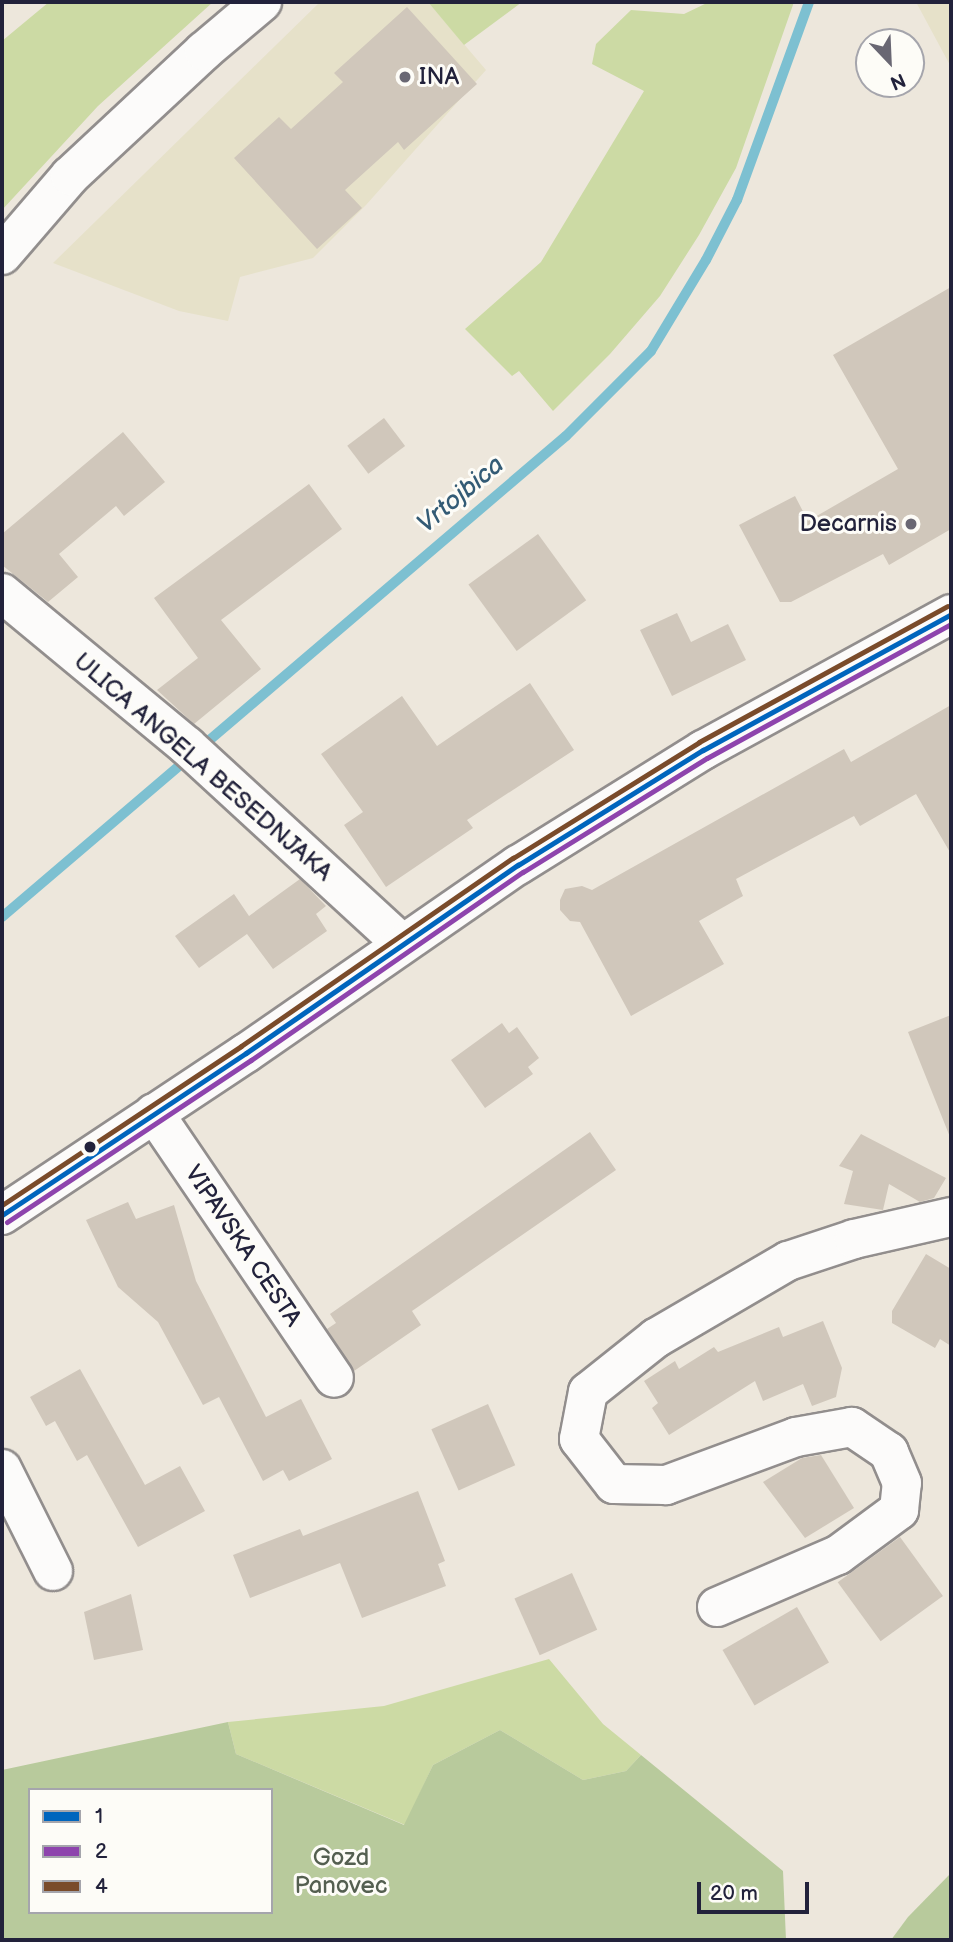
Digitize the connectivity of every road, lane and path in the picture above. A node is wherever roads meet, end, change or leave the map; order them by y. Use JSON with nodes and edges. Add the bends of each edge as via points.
{"nodes":[{"id":1,"x":262,"y":2,"type":"edge"},
{"id":2,"x":2,"y":255,"type":"edge"},
{"id":3,"x":2,"y":593,"type":"edge"},
{"id":4,"x":951,"y":614,"type":"edge"},
{"id":5,"x":402,"y":944,"type":"junction"},
{"id":6,"x":153,"y":1113,"type":"junction"},
{"id":7,"x":2,"y":1215,"type":"edge"},
{"id":8,"x":951,"y":1217,"type":"edge"},
{"id":9,"x":334,"y":1378,"type":"dead end"},
{"id":10,"x":2,"y":1469,"type":"edge"},
{"id":11,"x":53,"y":1571,"type":"dead end"},
{"id":12,"x":717,"y":1608,"type":"dead end"}],
"edges":[{"from":1,"to":2,"type":"street","via":[[70,176]]},
{"from":3,"to":5,"type":"street","name":"ULICA ANGELA BESEDNJAKA","via":[[200,759]]},
{"from":4,"to":5,"type":"street","via":[[703,750],[518,865]]},
{"from":5,"to":6,"type":"street"},
{"from":6,"to":7,"type":"street"},
{"from":6,"to":9,"type":"street","name":"VIPAVSKA CESTA"},
{"from":8,"to":12,"type":"street","via":[[854,1239],[788,1261],[656,1338],[588,1392],[579,1439],[614,1484],[666,1485],[796,1437],[852,1427],[889,1452],[902,1483],[900,1510],[838,1555]]},
{"from":10,"to":11,"type":"street"}]}
